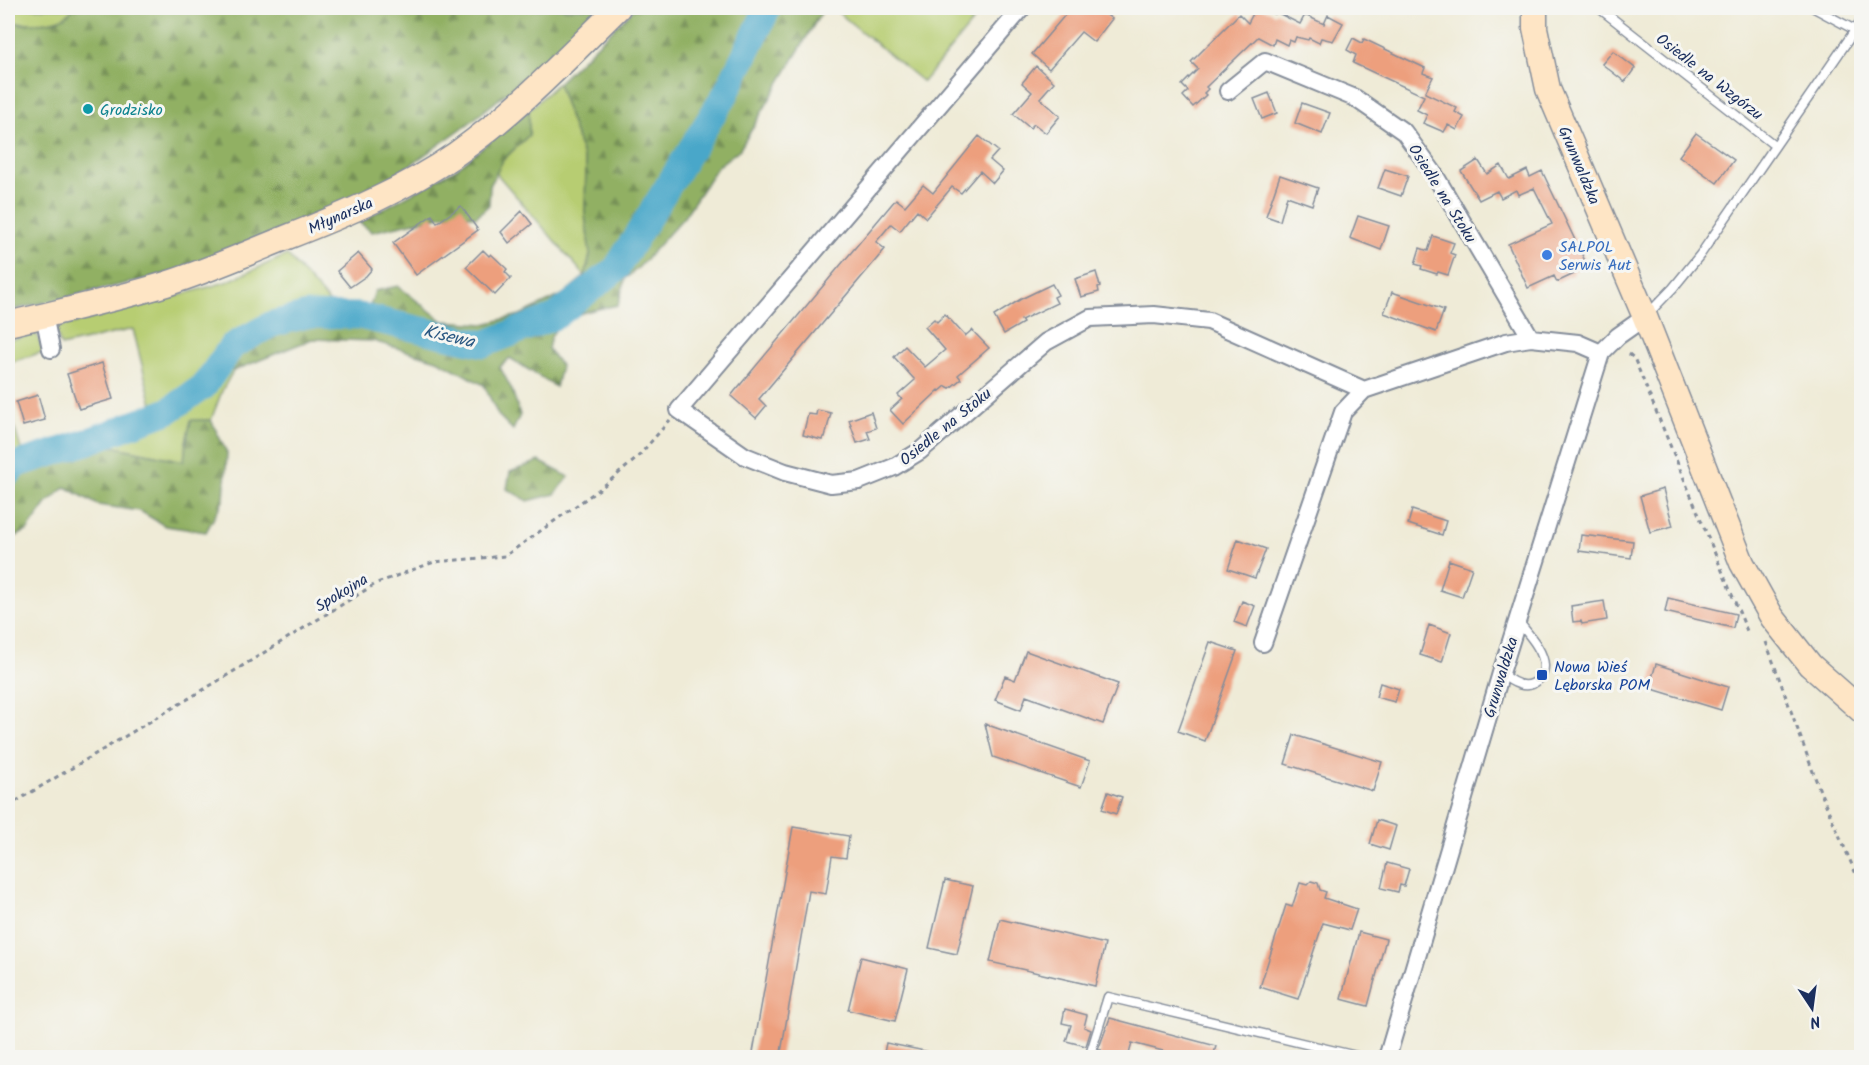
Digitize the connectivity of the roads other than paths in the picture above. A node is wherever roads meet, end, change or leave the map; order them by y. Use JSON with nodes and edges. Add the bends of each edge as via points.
{"nodes":[{"id":1,"x":618,"y":8,"type":"edge"},
{"id":2,"x":1022,"y":8,"type":"edge"},
{"id":3,"x":1535,"y":8,"type":"edge"},
{"id":4,"x":1599,"y":8,"type":"edge"},
{"id":5,"x":1814,"y":8,"type":"edge"},
{"id":6,"x":1862,"y":20,"type":"edge"},
{"id":7,"x":1855,"y":30,"type":"junction"},
{"id":8,"x":1228,"y":91,"type":"dead end"},
{"id":9,"x":1774,"y":145,"type":"junction"},
{"id":10,"x":44,"y":315,"type":"junction"},
{"id":11,"x":1645,"y":317,"type":"junction"},
{"id":12,"x":8,"y":324,"type":"edge"},
{"id":13,"x":1531,"y":338,"type":"junction"},
{"id":14,"x":51,"y":349,"type":"dead end"},
{"id":15,"x":1600,"y":353,"type":"junction"},
{"id":16,"x":1364,"y":390,"type":"junction"},
{"id":17,"x":1518,"y":620,"type":"junction"},
{"id":18,"x":1263,"y":643,"type":"dead end"},
{"id":19,"x":1501,"y":673,"type":"junction"},
{"id":20,"x":1862,"y":711,"type":"edge"},
{"id":21,"x":1089,"y":1058,"type":"edge"},
{"id":22,"x":1365,"y":1058,"type":"edge"},
{"id":23,"x":1387,"y":1058,"type":"edge"}],
"edges":[{"from":1,"to":10,"type":"main road","name":"Młynarska","via":[[498,122],[454,155],[392,192],[313,228],[186,277]]},
{"from":2,"to":16,"type":"street","name":"Osiedle na Stoku","via":[[679,410],[746,456],[785,472],[831,484],[859,481],[894,468],[920,451],[1046,342],[1090,318],[1154,315],[1209,321]]},
{"from":3,"to":11,"type":"main road","name":"Grunwaldzka","via":[[1534,28],[1548,90]]},
{"from":4,"to":9,"type":"lane","name":"Osiedle na Wzgórzu"},
{"from":5,"to":7,"type":"lane"},
{"from":6,"to":7,"type":"lane"},
{"from":7,"to":9,"type":"lane"},
{"from":8,"to":13,"type":"street","name":"Osiedle na Stoku","via":[[1265,61],[1355,98],[1404,132],[1433,172]]},
{"from":9,"to":11,"type":"lane","via":[[1700,255]]},
{"from":10,"to":12,"type":"main road","name":"Młynarska"},
{"from":10,"to":14,"type":"street"},
{"from":11,"to":15,"type":"street"},
{"from":11,"to":20,"type":"main road","name":"Grunwaldzka","via":[[1729,531],[1772,617],[1810,665]]},
{"from":13,"to":15,"type":"street","via":[[1578,343]]},
{"from":13,"to":16,"type":"street","via":[[1506,342]]},
{"from":15,"to":17,"type":"street","name":"Grunwaldzka"},
{"from":16,"to":18,"type":"street","via":[[1343,412]]},
{"from":17,"to":19,"type":"street","name":"Grunwaldzka"},
{"from":17,"to":19,"type":"lane","via":[[1541,655],[1542,675],[1536,682],[1521,685]]},
{"from":19,"to":23,"type":"street","name":"Grunwaldzka"},
{"from":21,"to":22,"type":"lane","via":[[1108,997]]}]}
